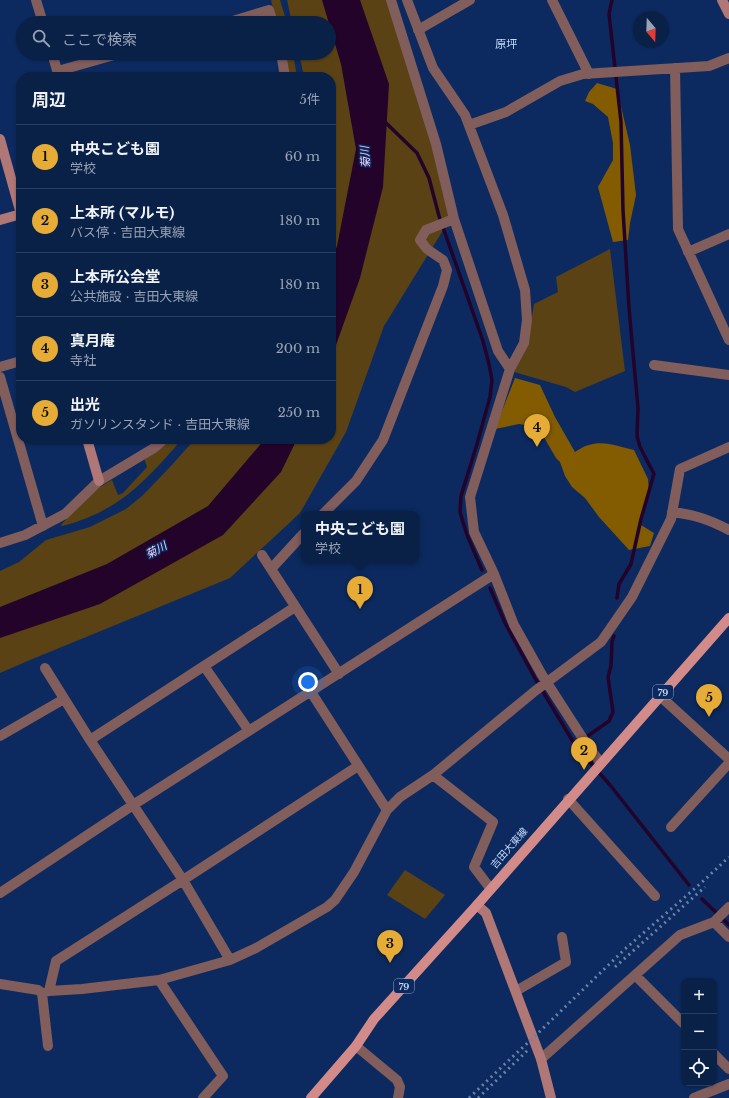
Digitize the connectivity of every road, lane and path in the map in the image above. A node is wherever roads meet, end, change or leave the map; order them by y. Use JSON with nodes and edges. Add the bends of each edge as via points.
{"nodes":[{"id":1,"x":36,"y":0,"type":"edge"},
{"id":2,"x":391,"y":0,"type":"edge"},
{"id":3,"x":407,"y":0,"type":"edge"},
{"id":4,"x":470,"y":0,"type":"edge"},
{"id":5,"x":552,"y":0,"type":"edge"},
{"id":6,"x":722,"y":0,"type":"edge"},
{"id":7,"x":729,"y":14,"type":"edge"},
{"id":8,"x":41,"y":16,"type":"edge"},
{"id":9,"x":250,"y":16,"type":"edge"},
{"id":10,"x":271,"y":16,"type":"edge"},
{"id":11,"x":418,"y":30,"type":"junction"},
{"id":12,"x":729,"y":58,"type":"edge"},
{"id":13,"x":54,"y":60,"type":"edge"},
{"id":14,"x":100,"y":60,"type":"edge"},
{"id":15,"x":281,"y":60,"type":"edge"},
{"id":16,"x":675,"y":68,"type":"junction"},
{"id":17,"x":57,"y":72,"type":"edge"},
{"id":18,"x":64,"y":72,"type":"edge"},
{"id":19,"x":284,"y":72,"type":"edge"},
{"id":20,"x":589,"y":74,"type":"junction"},
{"id":21,"x":469,"y":125,"type":"junction"},
{"id":22,"x":0,"y":139,"type":"edge"},
{"id":23,"x":16,"y":196,"type":"edge"},
{"id":24,"x":16,"y":215,"type":"edge"},
{"id":25,"x":454,"y":219,"type":"junction"},
{"id":26,"x":0,"y":220,"type":"edge"},
{"id":27,"x":729,"y":234,"type":"edge"},
{"id":28,"x":688,"y":252,"type":"junction"},
{"id":29,"x":729,"y":340,"type":"edge"},
{"id":30,"x":16,"y":362,"type":"edge"},
{"id":31,"x":654,"y":365,"type":"dead end"},
{"id":32,"x":0,"y":367,"type":"edge"},
{"id":33,"x":510,"y":369,"type":"junction"},
{"id":34,"x":729,"y":375,"type":"edge"},
{"id":35,"x":0,"y":377,"type":"edge"},
{"id":36,"x":16,"y":432,"type":"edge"},
{"id":37,"x":19,"y":444,"type":"edge"},
{"id":38,"x":88,"y":444,"type":"edge"},
{"id":39,"x":158,"y":444,"type":"edge"},
{"id":40,"x":729,"y":447,"type":"edge"},
{"id":41,"x":99,"y":481,"type":"junction"},
{"id":42,"x":326,"y":511,"type":"edge"},
{"id":43,"x":672,"y":512,"type":"junction"},
{"id":44,"x":43,"y":526,"type":"junction"},
{"id":45,"x":729,"y":530,"type":"edge"},
{"id":46,"x":301,"y":536,"type":"edge"},
{"id":47,"x":0,"y":543,"type":"edge"},
{"id":48,"x":262,"y":555,"type":"dead end"},
{"id":49,"x":271,"y":569,"type":"junction"},
{"id":50,"x":494,"y":574,"type":"junction"},
{"id":51,"x":295,"y":607,"type":"junction"},
{"id":52,"x":729,"y":618,"type":"edge"},
{"id":53,"x":204,"y":666,"type":"junction"},
{"id":54,"x":45,"y":668,"type":"dead end"},
{"id":55,"x":339,"y":674,"type":"junction"},
{"id":56,"x":542,"y":686,"type":"junction"},
{"id":57,"x":311,"y":692,"type":"junction"},
{"id":58,"x":660,"y":696,"type":"junction"},
{"id":59,"x":64,"y":699,"type":"junction"},
{"id":60,"x":249,"y":731,"type":"junction"},
{"id":61,"x":0,"y":736,"type":"edge"},
{"id":62,"x":90,"y":740,"type":"junction"},
{"id":63,"x":729,"y":759,"type":"edge"},
{"id":64,"x":729,"y":763,"type":"edge"},
{"id":65,"x":358,"y":766,"type":"junction"},
{"id":66,"x":597,"y":767,"type":"junction"},
{"id":67,"x":433,"y":775,"type":"junction"},
{"id":68,"x":568,"y":800,"type":"junction"},
{"id":69,"x":133,"y":805,"type":"junction"},
{"id":70,"x":387,"y":810,"type":"junction"},
{"id":71,"x":671,"y":826,"type":"dead end"},
{"id":72,"x":184,"y":880,"type":"junction"},
{"id":73,"x":490,"y":888,"type":"junction"},
{"id":74,"x":0,"y":893,"type":"edge"},
{"id":75,"x":655,"y":896,"type":"dead end"},
{"id":76,"x":476,"y":905,"type":"junction"},
{"id":77,"x":726,"y":910,"type":"edge"},
{"id":78,"x":714,"y":922,"type":"junction"},
{"id":79,"x":562,"y":937,"type":"dead end"},
{"id":80,"x":729,"y":937,"type":"edge"},
{"id":81,"x":230,"y":960,"type":"junction"},
{"id":82,"x":635,"y":976,"type":"junction"},
{"id":83,"x":159,"y":980,"type":"junction"},
{"id":84,"x":0,"y":984,"type":"edge"},
{"id":85,"x":516,"y":991,"type":"junction"},
{"id":86,"x":46,"y":992,"type":"junction"},
{"id":87,"x":681,"y":1021,"type":"edge"},
{"id":88,"x":48,"y":1046,"type":"dead end"},
{"id":89,"x":356,"y":1046,"type":"junction"},
{"id":90,"x":717,"y":1057,"type":"edge"},
{"id":91,"x":541,"y":1059,"type":"junction"},
{"id":92,"x":729,"y":1068,"type":"edge"},
{"id":93,"x":729,"y":1084,"type":"edge"},
{"id":94,"x":203,"y":1098,"type":"edge"},
{"id":95,"x":311,"y":1098,"type":"edge"},
{"id":96,"x":398,"y":1098,"type":"edge"},
{"id":97,"x":551,"y":1098,"type":"edge"},
{"id":98,"x":694,"y":1098,"type":"edge"}],
"edges":[{"from":1,"to":8,"type":"street"},
{"from":2,"to":25,"type":"street","via":[[436,144]]},
{"from":3,"to":11,"type":"street"},
{"from":4,"to":11,"type":"street"},
{"from":5,"to":20,"type":"street"},
{"from":6,"to":7,"type":"street"},
{"from":9,"to":10,"type":"street","via":[[270,10]]},
{"from":11,"to":21,"type":"street","via":[[433,68]]},
{"from":12,"to":16,"type":"street","via":[[709,66]]},
{"from":13,"to":17,"type":"street"},
{"from":14,"to":18,"type":"street"},
{"from":15,"to":19,"type":"street"},
{"from":16,"to":20,"type":"street"},
{"from":16,"to":28,"type":"street","via":[[678,229]]},
{"from":20,"to":21,"type":"street","via":[[560,82],[506,112]]},
{"from":21,"to":33,"type":"street","via":[[503,215],[525,290],[527,320],[524,343]]},
{"from":22,"to":23,"type":"street"},
{"from":24,"to":26,"type":"street"},
{"from":25,"to":33,"type":"street","via":[[498,351]]},
{"from":25,"to":42,"type":"street","via":[[426,230],[420,240],[427,249],[443,260],[447,270],[383,440],[356,481]]},
{"from":27,"to":28,"type":"street"},
{"from":28,"to":29,"type":"street"},
{"from":30,"to":32,"type":"street"},
{"from":31,"to":34,"type":"street"},
{"from":33,"to":50,"type":"street","via":[[470,497],[474,532]]},
{"from":35,"to":36,"type":"street"},
{"from":37,"to":44,"type":"street"},
{"from":38,"to":41,"type":"street"},
{"from":39,"to":41,"type":"street"},
{"from":40,"to":43,"type":"street","via":[[680,469]]},
{"from":41,"to":44,"type":"street","via":[[65,514]]},
{"from":43,"to":45,"type":"street","via":[[692,514]]},
{"from":43,"to":56,"type":"street","via":[[671,519],[632,597],[601,642]]},
{"from":44,"to":47,"type":"street"},
{"from":46,"to":49,"type":"street"},
{"from":48,"to":49,"type":"street"},
{"from":49,"to":51,"type":"street"},
{"from":50,"to":55,"type":"street"},
{"from":50,"to":56,"type":"street"},
{"from":51,"to":53,"type":"street"},
{"from":51,"to":55,"type":"street"},
{"from":52,"to":58,"type":"main road","name":"吉田大東線","number":"79"},
{"from":53,"to":60,"type":"street"},
{"from":53,"to":62,"type":"street"},
{"from":54,"to":59,"type":"street"},
{"from":55,"to":57,"type":"street"},
{"from":56,"to":66,"type":"street","via":[[584,740]]},
{"from":56,"to":67,"type":"street"},
{"from":57,"to":60,"type":"street"},
{"from":57,"to":65,"type":"street"},
{"from":58,"to":63,"type":"street"},
{"from":58,"to":66,"type":"main road","name":"吉田大東線","number":"79"},
{"from":59,"to":61,"type":"street"},
{"from":59,"to":62,"type":"street"},
{"from":60,"to":69,"type":"street"},
{"from":62,"to":69,"type":"street"},
{"from":64,"to":71,"type":"street"},
{"from":65,"to":70,"type":"street"},
{"from":65,"to":72,"type":"street"},
{"from":66,"to":68,"type":"main road","name":"吉田大東線","number":"79"},
{"from":67,"to":70,"type":"street"},
{"from":67,"to":73,"type":"street","via":[[493,822],[474,866]]},
{"from":68,"to":73,"type":"main road","name":"吉田大東線","number":"79"},
{"from":68,"to":75,"type":"street"},
{"from":69,"to":72,"type":"street"},
{"from":69,"to":74,"type":"street"},
{"from":70,"to":81,"type":"street","via":[[354,872],[335,900],[256,948]]},
{"from":72,"to":81,"type":"street"},
{"from":72,"to":86,"type":"street","via":[[56,961]]},
{"from":73,"to":76,"type":"main road","name":"吉田大東線","number":"79"},
{"from":76,"to":85,"type":"street","via":[[486,913]]},
{"from":76,"to":89,"type":"main road","name":"吉田大東線","number":"79","via":[[374,1019]]},
{"from":77,"to":78,"type":"street"},
{"from":78,"to":80,"type":"street"},
{"from":78,"to":82,"type":"street","via":[[680,935]]},
{"from":79,"to":85,"type":"street","via":[[566,962]]},
{"from":81,"to":83,"type":"street"},
{"from":82,"to":87,"type":"street"},
{"from":82,"to":91,"type":"street"},
{"from":83,"to":86,"type":"street"},
{"from":83,"to":94,"type":"street","via":[[223,1076]]},
{"from":84,"to":86,"type":"street"},
{"from":85,"to":91,"type":"street"},
{"from":86,"to":88,"type":"street"},
{"from":89,"to":95,"type":"main road","name":"吉田大東線","number":"79"},
{"from":89,"to":96,"type":"street","via":[[397,1080],[400,1087]]},
{"from":90,"to":92,"type":"street"},
{"from":91,"to":97,"type":"street"},
{"from":93,"to":98,"type":"street"}]}
